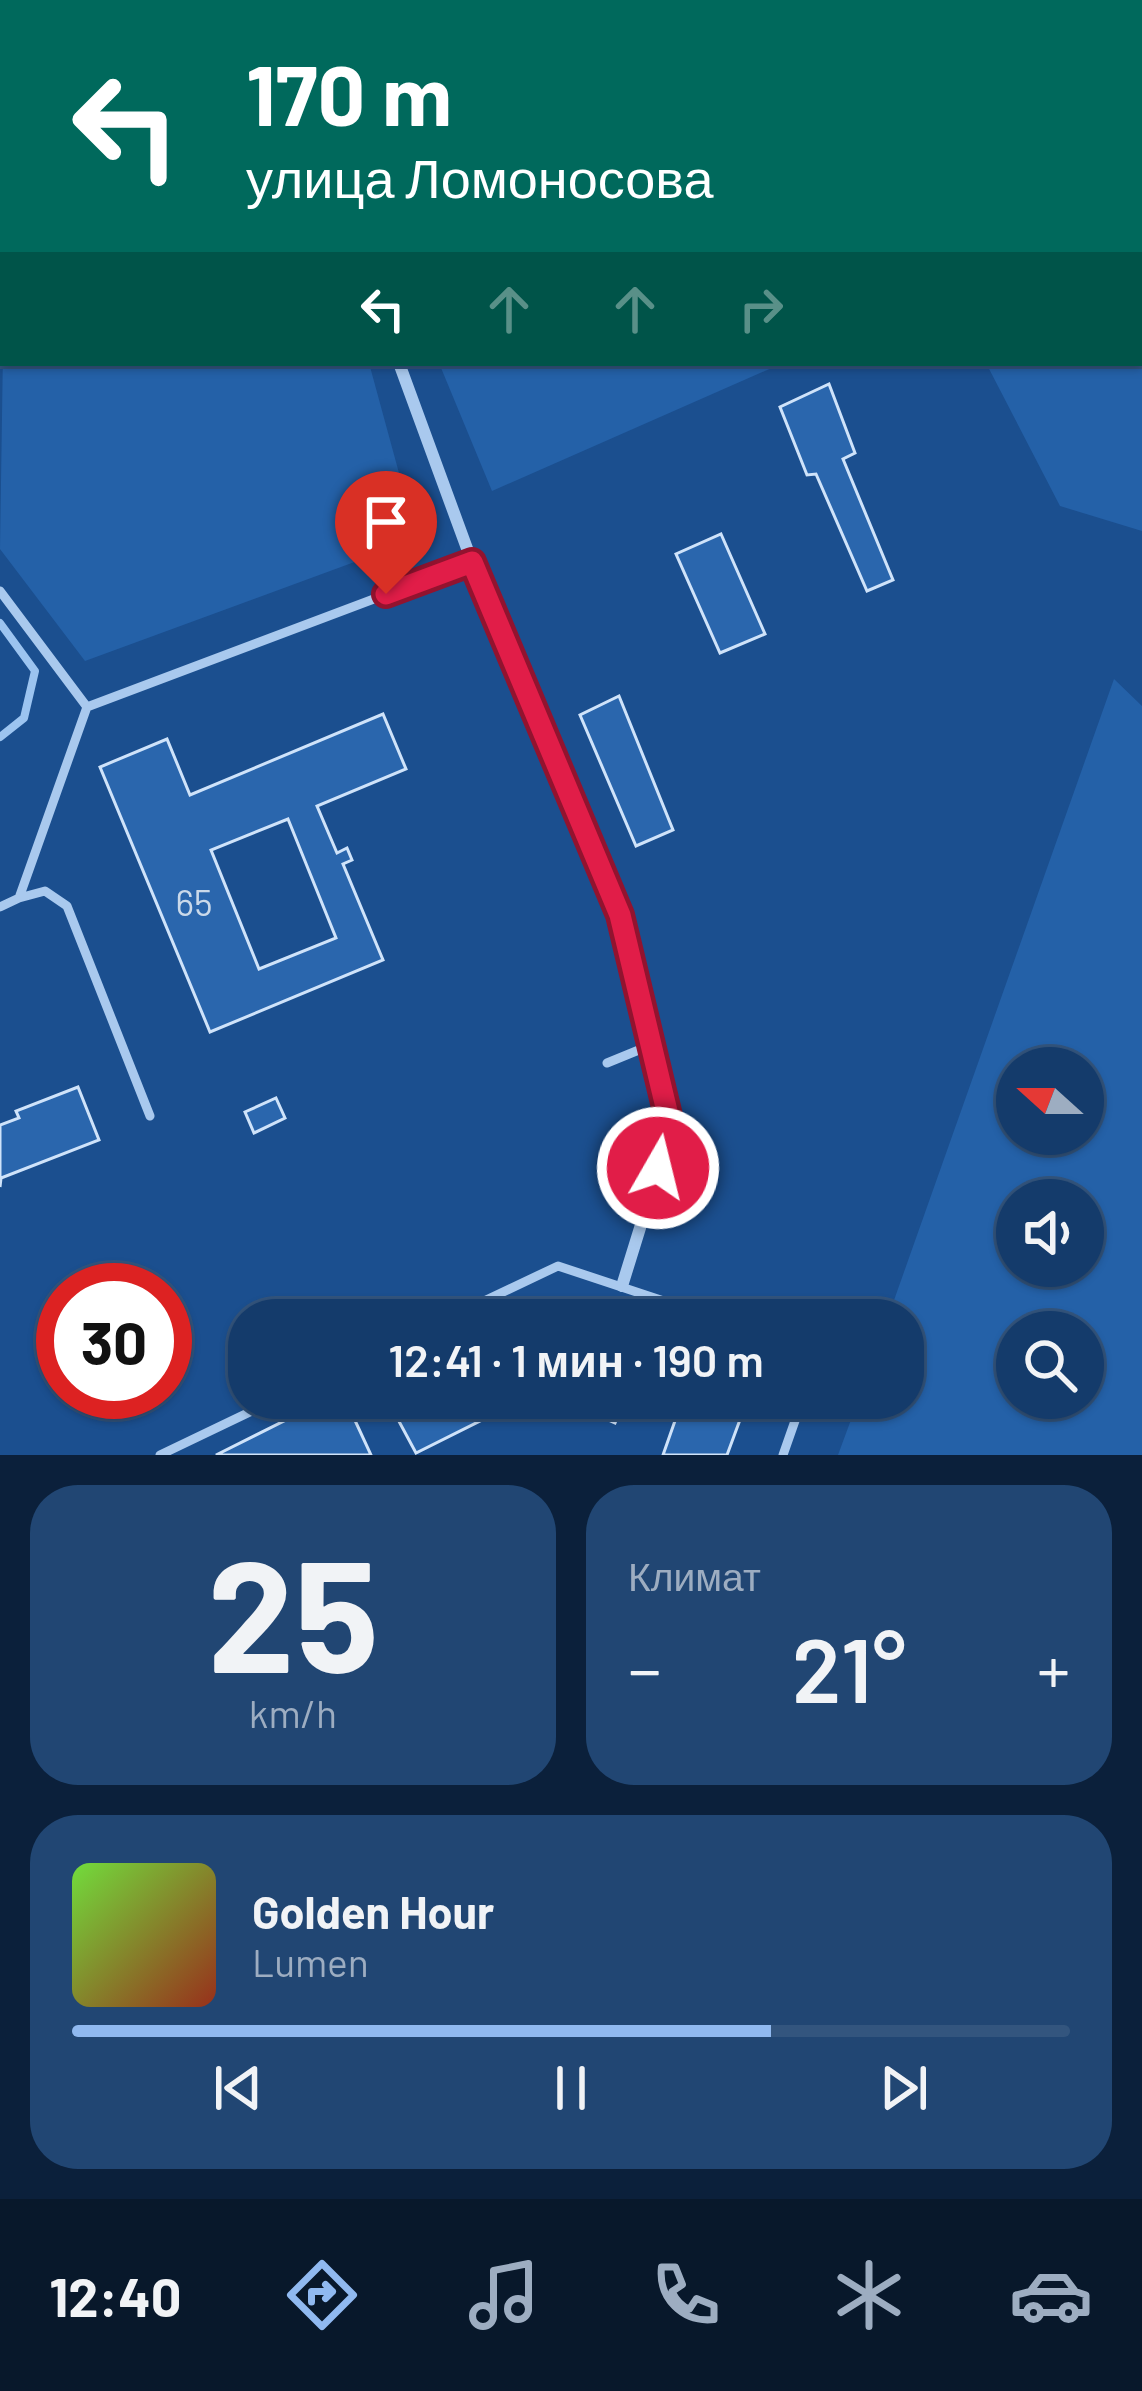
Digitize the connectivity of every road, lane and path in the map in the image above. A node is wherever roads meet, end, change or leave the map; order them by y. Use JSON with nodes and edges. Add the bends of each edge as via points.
{"nodes":[{"id":1,"x":400,"y":366,"type":"edge"},
{"id":2,"x":472,"y":562,"type":"junction"},
{"id":3,"x":0,"y":591,"type":"edge"},
{"id":4,"x":87,"y":707,"type":"junction"},
{"id":5,"x":19,"y":898,"type":"junction"},
{"id":6,"x":0,"y":907,"type":"edge"},
{"id":7,"x":651,"y":1045,"type":"junction"},
{"id":8,"x":607,"y":1063,"type":"dead end"},
{"id":9,"x":150,"y":1116,"type":"dead end"},
{"id":10,"x":622,"y":1286,"type":"junction"},
{"id":11,"x":488,"y":1299,"type":"edge"},
{"id":12,"x":660,"y":1299,"type":"edge"},
{"id":13,"x":237,"y":1419,"type":"edge"},
{"id":14,"x":796,"y":1419,"type":"edge"},
{"id":15,"x":172,"y":1452,"type":"edge"},
{"id":16,"x":160,"y":1455,"type":"edge"},
{"id":17,"x":783,"y":1455,"type":"edge"}],
"edges":[{"from":1,"to":2,"type":"street"},
{"from":2,"to":4,"type":"lane"},
{"from":2,"to":7,"type":"street","via":[[620,915]]},
{"from":3,"to":4,"type":"lane"},
{"from":4,"to":5,"type":"lane"},
{"from":5,"to":6,"type":"lane"},
{"from":5,"to":9,"type":"lane","via":[[45,891],[67,906]]},
{"from":7,"to":8,"type":"lane"},
{"from":7,"to":10,"type":"street","via":[[671,1128]]},
{"from":10,"to":11,"type":"lane","via":[[558,1266]]},
{"from":10,"to":12,"type":"lane"},
{"from":13,"to":15,"type":"lane"},
{"from":14,"to":17,"type":"lane"},
{"from":15,"to":16,"type":"lane"}]}
